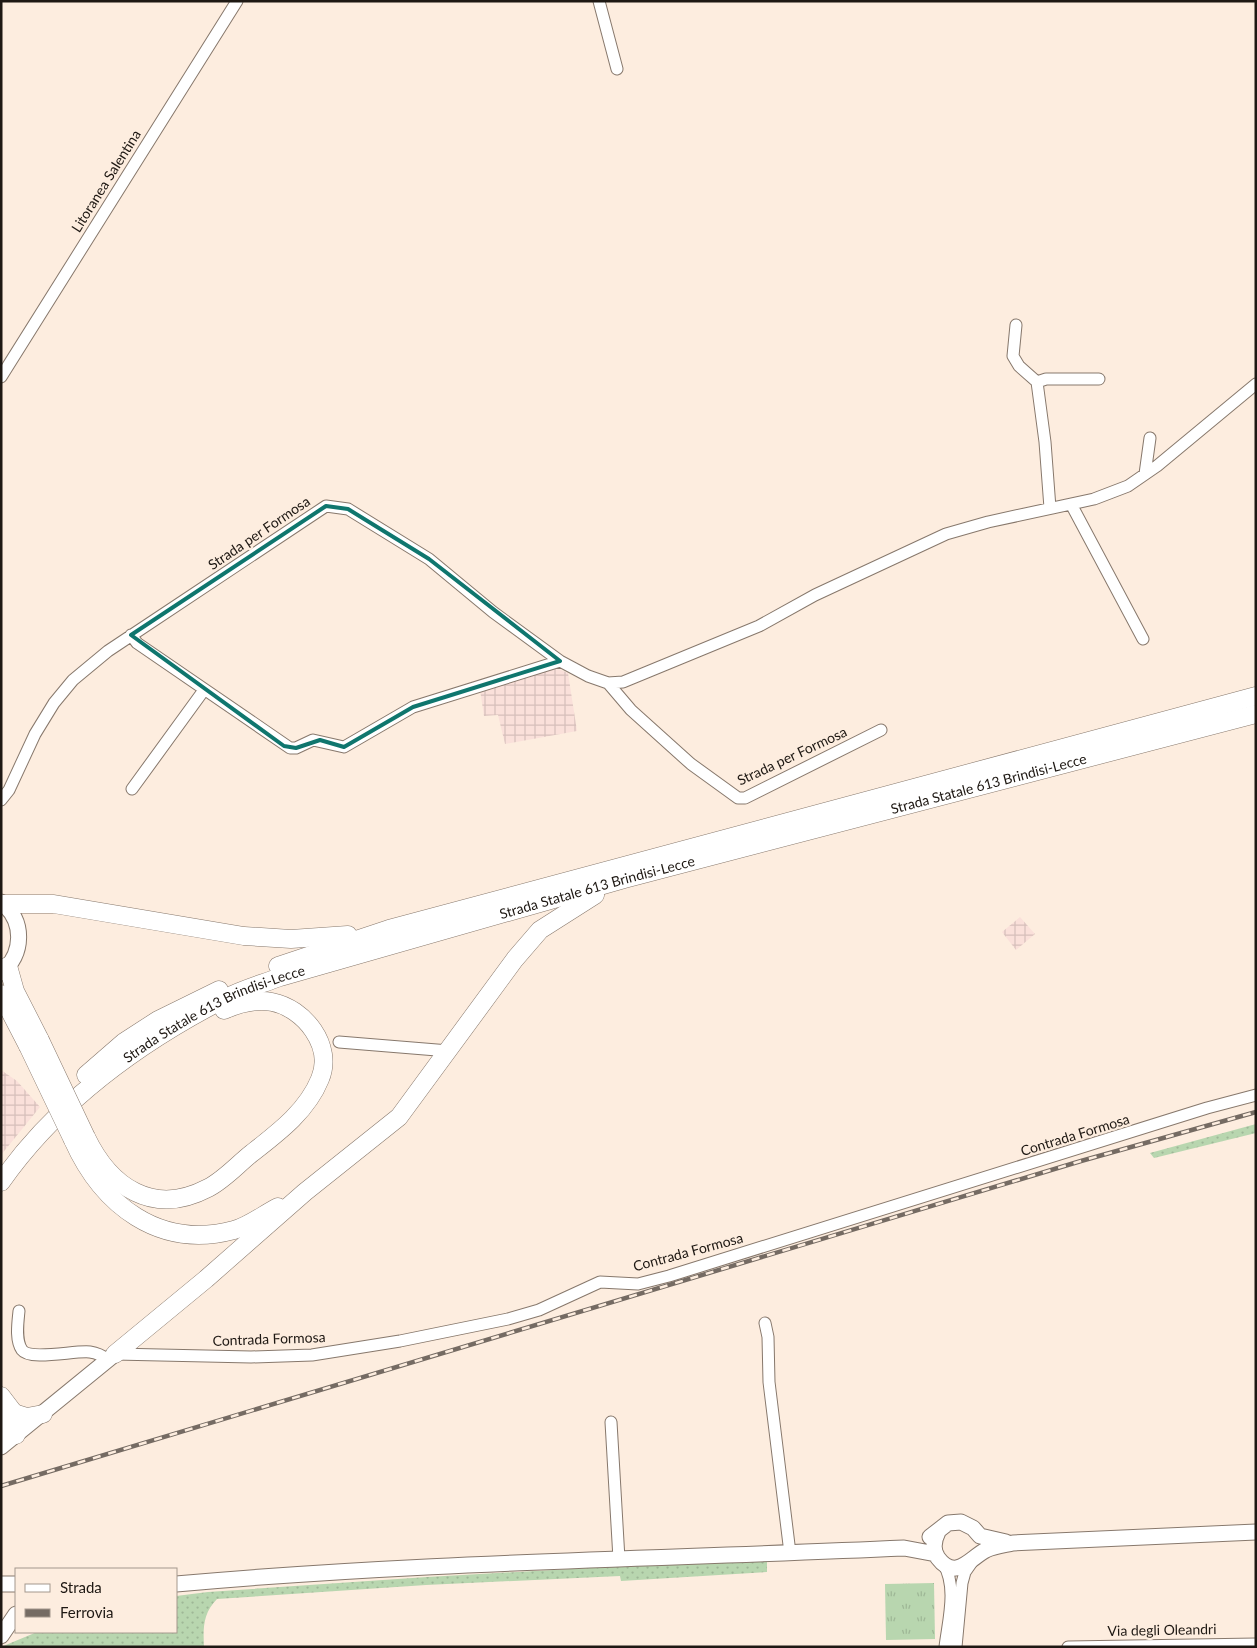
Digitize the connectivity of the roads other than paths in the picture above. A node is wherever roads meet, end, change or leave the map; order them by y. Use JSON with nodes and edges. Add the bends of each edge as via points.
{"nodes":[{"id":1,"x":237,"y":1,"type":"edge"},
{"id":2,"x":599,"y":1,"type":"edge"},
{"id":3,"x":617,"y":69,"type":"dead end"},
{"id":4,"x":1016,"y":325,"type":"dead end"},
{"id":5,"x":1,"y":377,"type":"edge"},
{"id":6,"x":1099,"y":379,"type":"dead end"},
{"id":7,"x":1037,"y":382,"type":"junction"},
{"id":8,"x":1256,"y":384,"type":"edge"},
{"id":9,"x":1150,"y":438,"type":"dead end"},
{"id":10,"x":1145,"y":474,"type":"junction"},
{"id":11,"x":1071,"y":504,"type":"junction"},
{"id":12,"x":1050,"y":508,"type":"junction"},
{"id":13,"x":131,"y":635,"type":"junction"},
{"id":14,"x":1143,"y":639,"type":"dead end"},
{"id":15,"x":560,"y":661,"type":"junction"},
{"id":16,"x":608,"y":683,"type":"junction"},
{"id":17,"x":204,"y":690,"type":"junction"},
{"id":18,"x":1256,"y":696,"type":"edge"},
{"id":19,"x":1256,"y":714,"type":"edge"},
{"id":20,"x":881,"y":730,"type":"dead end"},
{"id":21,"x":132,"y":789,"type":"dead end"},
{"id":22,"x":1,"y":800,"type":"edge"},
{"id":23,"x":624,"y":879,"type":"junction"},
{"id":24,"x":2,"y":903,"type":"edge"},
{"id":25,"x":388,"y":929,"type":"junction"},
{"id":26,"x":5,"y":970,"type":"edge"},
{"id":27,"x":1,"y":994,"type":"edge"},
{"id":28,"x":174,"y":1029,"type":"junction"},
{"id":29,"x":339,"y":1042,"type":"dead end"},
{"id":30,"x":34,"y":1043,"type":"junction"},
{"id":31,"x":449,"y":1051,"type":"junction"},
{"id":32,"x":1256,"y":1095,"type":"edge"},
{"id":33,"x":80,"y":1139,"type":"junction"},
{"id":34,"x":1,"y":1164,"type":"edge"},
{"id":35,"x":1,"y":1182,"type":"edge"},
{"id":36,"x":305,"y":1192,"type":"junction"},
{"id":37,"x":19,"y":1311,"type":"dead end"},
{"id":38,"x":765,"y":1323,"type":"dead end"},
{"id":39,"x":112,"y":1357,"type":"junction"},
{"id":40,"x":2,"y":1396,"type":"edge"},
{"id":41,"x":6,"y":1412,"type":"edge"},
{"id":42,"x":43,"y":1414,"type":"junction"},
{"id":43,"x":611,"y":1422,"type":"dead end"},
{"id":44,"x":16,"y":1435,"type":"junction"},
{"id":45,"x":1,"y":1447,"type":"edge"},
{"id":46,"x":938,"y":1532,"type":"junction"},
{"id":47,"x":1256,"y":1532,"type":"edge"},
{"id":48,"x":977,"y":1533,"type":"junction"},
{"id":49,"x":1013,"y":1543,"type":"junction"},
{"id":50,"x":904,"y":1548,"type":"junction"},
{"id":51,"x":790,"y":1553,"type":"junction"},
{"id":52,"x":619,"y":1559,"type":"junction"},
{"id":53,"x":940,"y":1559,"type":"junction"},
{"id":54,"x":974,"y":1559,"type":"junction"},
{"id":55,"x":1,"y":1584,"type":"edge"},
{"id":56,"x":15,"y":1584,"type":"edge"},
{"id":57,"x":178,"y":1584,"type":"edge"},
{"id":58,"x":15,"y":1616,"type":"edge"},
{"id":59,"x":15,"y":1631,"type":"edge"},
{"id":60,"x":1,"y":1637,"type":"edge"},
{"id":61,"x":1256,"y":1644,"type":"edge"},
{"id":62,"x":1236,"y":1645,"type":"edge"},
{"id":63,"x":1118,"y":1646,"type":"edge"},
{"id":64,"x":1167,"y":1646,"type":"edge"},
{"id":65,"x":1202,"y":1646,"type":"edge"},
{"id":66,"x":945,"y":1647,"type":"edge"},
{"id":67,"x":956,"y":1647,"type":"edge"},
{"id":68,"x":1068,"y":1647,"type":"edge"},
{"id":69,"x":1075,"y":1647,"type":"edge"}],
"edges":[{"from":1,"to":5,"type":"street","name":"Litoranea Salentina"},
{"from":2,"to":3,"type":"street"},
{"from":4,"to":7,"type":"street","via":[[1013,356]]},
{"from":6,"to":7,"type":"street","via":[[1046,379]]},
{"from":7,"to":12,"type":"street"},
{"from":8,"to":10,"type":"street"},
{"from":9,"to":10,"type":"street"},
{"from":10,"to":11,"type":"street","via":[[1110,494]]},
{"from":11,"to":12,"type":"street"},
{"from":11,"to":14,"type":"street"},
{"from":12,"to":16,"type":"street","via":[[946,534],[717,645],[623,682]]},
{"from":13,"to":15,"type":"street","name":"Strada per Formosa","via":[[326,506],[337,506],[348,509],[429,559]]},
{"from":13,"to":17,"type":"street"},
{"from":13,"to":22,"type":"street","name":"Strada per Formosa","via":[[73,680],[54,703]]},
{"from":15,"to":16,"type":"street","name":"Strada per Formosa"},
{"from":15,"to":17,"type":"street","via":[[413,707],[344,747],[320,740],[296,748],[284,746]]},
{"from":16,"to":20,"type":"street","name":"Strada per Formosa","via":[[631,710],[691,764],[738,798],[745,798]]},
{"from":17,"to":21,"type":"street"},
{"from":18,"to":25,"type":"highway","name":"Strada Statale 613 Brindisi-Lecce"},
{"from":19,"to":23,"type":"highway","name":"Strada Statale 613 Brindisi-Lecce"},
{"from":23,"to":28,"type":"highway","name":"Strada Statale 613 Brindisi-Lecce","via":[[280,977],[227,997]]},
{"from":23,"to":31,"type":"highway","via":[[540,930],[515,959]]},
{"from":24,"to":25,"type":"highway","via":[[71,906],[244,936],[337,937]]},
{"from":24,"to":26,"type":"main road","via":[[16,920],[20,941],[16,955]]},
{"from":25,"to":34,"type":"highway","name":"Strada Statale 613 Brindisi-Lecce","via":[[279,966],[158,1020],[124,1042],[82,1079],[42,1116]]},
{"from":26,"to":30,"type":"highway"},
{"from":27,"to":30,"type":"highway"},
{"from":28,"to":33,"type":"highway","via":[[240,1003],[271,1002],[290,1008],[313,1027],[323,1053],[321,1076],[309,1102],[286,1126],[209,1188],[176,1200],[146,1197],[118,1183]]},
{"from":28,"to":35,"type":"highway","name":"Strada Statale 613 Brindisi-Lecce","via":[[134,1051],[89,1087],[50,1124]]},
{"from":29,"to":31,"type":"street"},
{"from":30,"to":33,"type":"highway","bridge":true},
{"from":31,"to":36,"type":"highway","via":[[399,1118]]},
{"from":32,"to":39,"type":"street","name":"Contrada Formosa","via":[[669,1276],[638,1284],[600,1282],[539,1310],[508,1319],[312,1355]]},
{"from":33,"to":36,"type":"highway","via":[[91,1176],[120,1208],[152,1225],[175,1232],[209,1233],[235,1229]]},
{"from":36,"to":39,"type":"highway"},
{"from":37,"to":39,"type":"street","name":"Contrada Formosa","via":[[18,1333],[24,1352],[37,1355],[89,1352]]},
{"from":38,"to":51,"type":"street"},
{"from":39,"to":42,"type":"main road"},
{"from":40,"to":41,"type":"highway"},
{"from":41,"to":42,"type":"highway","via":[[27,1417]]},
{"from":41,"to":44,"type":"highway"},
{"from":42,"to":44,"type":"main road"},
{"from":43,"to":52,"type":"street"},
{"from":44,"to":45,"type":"main road"},
{"from":46,"to":48,"type":"main road","via":[[954,1522],[967,1524]]},
{"from":46,"to":50,"type":"main road"},
{"from":46,"to":53,"type":"main road","via":[[934,1543]]},
{"from":47,"to":49,"type":"main road"},
{"from":48,"to":49,"type":"main road","via":[[988,1539]]},
{"from":48,"to":54,"type":"main road","via":[[980,1545]]},
{"from":49,"to":54,"type":"main road","via":[[984,1551]]},
{"from":50,"to":51,"type":"main road"},
{"from":50,"to":53,"type":"main road"},
{"from":51,"to":52,"type":"main road"},
{"from":52,"to":57,"type":"main road","via":[[306,1574]]},
{"from":53,"to":54,"type":"main road","via":[[956,1567]]},
{"from":53,"to":66,"type":"street","via":[[950,1577],[951,1587]]},
{"from":54,"to":67,"type":"street","via":[[962,1582]]},
{"from":55,"to":56,"type":"main road"},
{"from":58,"to":60,"type":"main road"},
{"from":59,"to":60,"type":"main road"},
{"from":61,"to":62,"type":"street","name":"Via degli Oleandri"},
{"from":62,"to":65,"type":"street","name":"Via degli Oleandri"},
{"from":63,"to":64,"type":"street","name":"Via degli Oleandri"},
{"from":63,"to":69,"type":"street","name":"Via degli Oleandri"},
{"from":64,"to":65,"type":"street","name":"Via degli Oleandri"},
{"from":68,"to":69,"type":"street","name":"Via degli Oleandri"}]}
